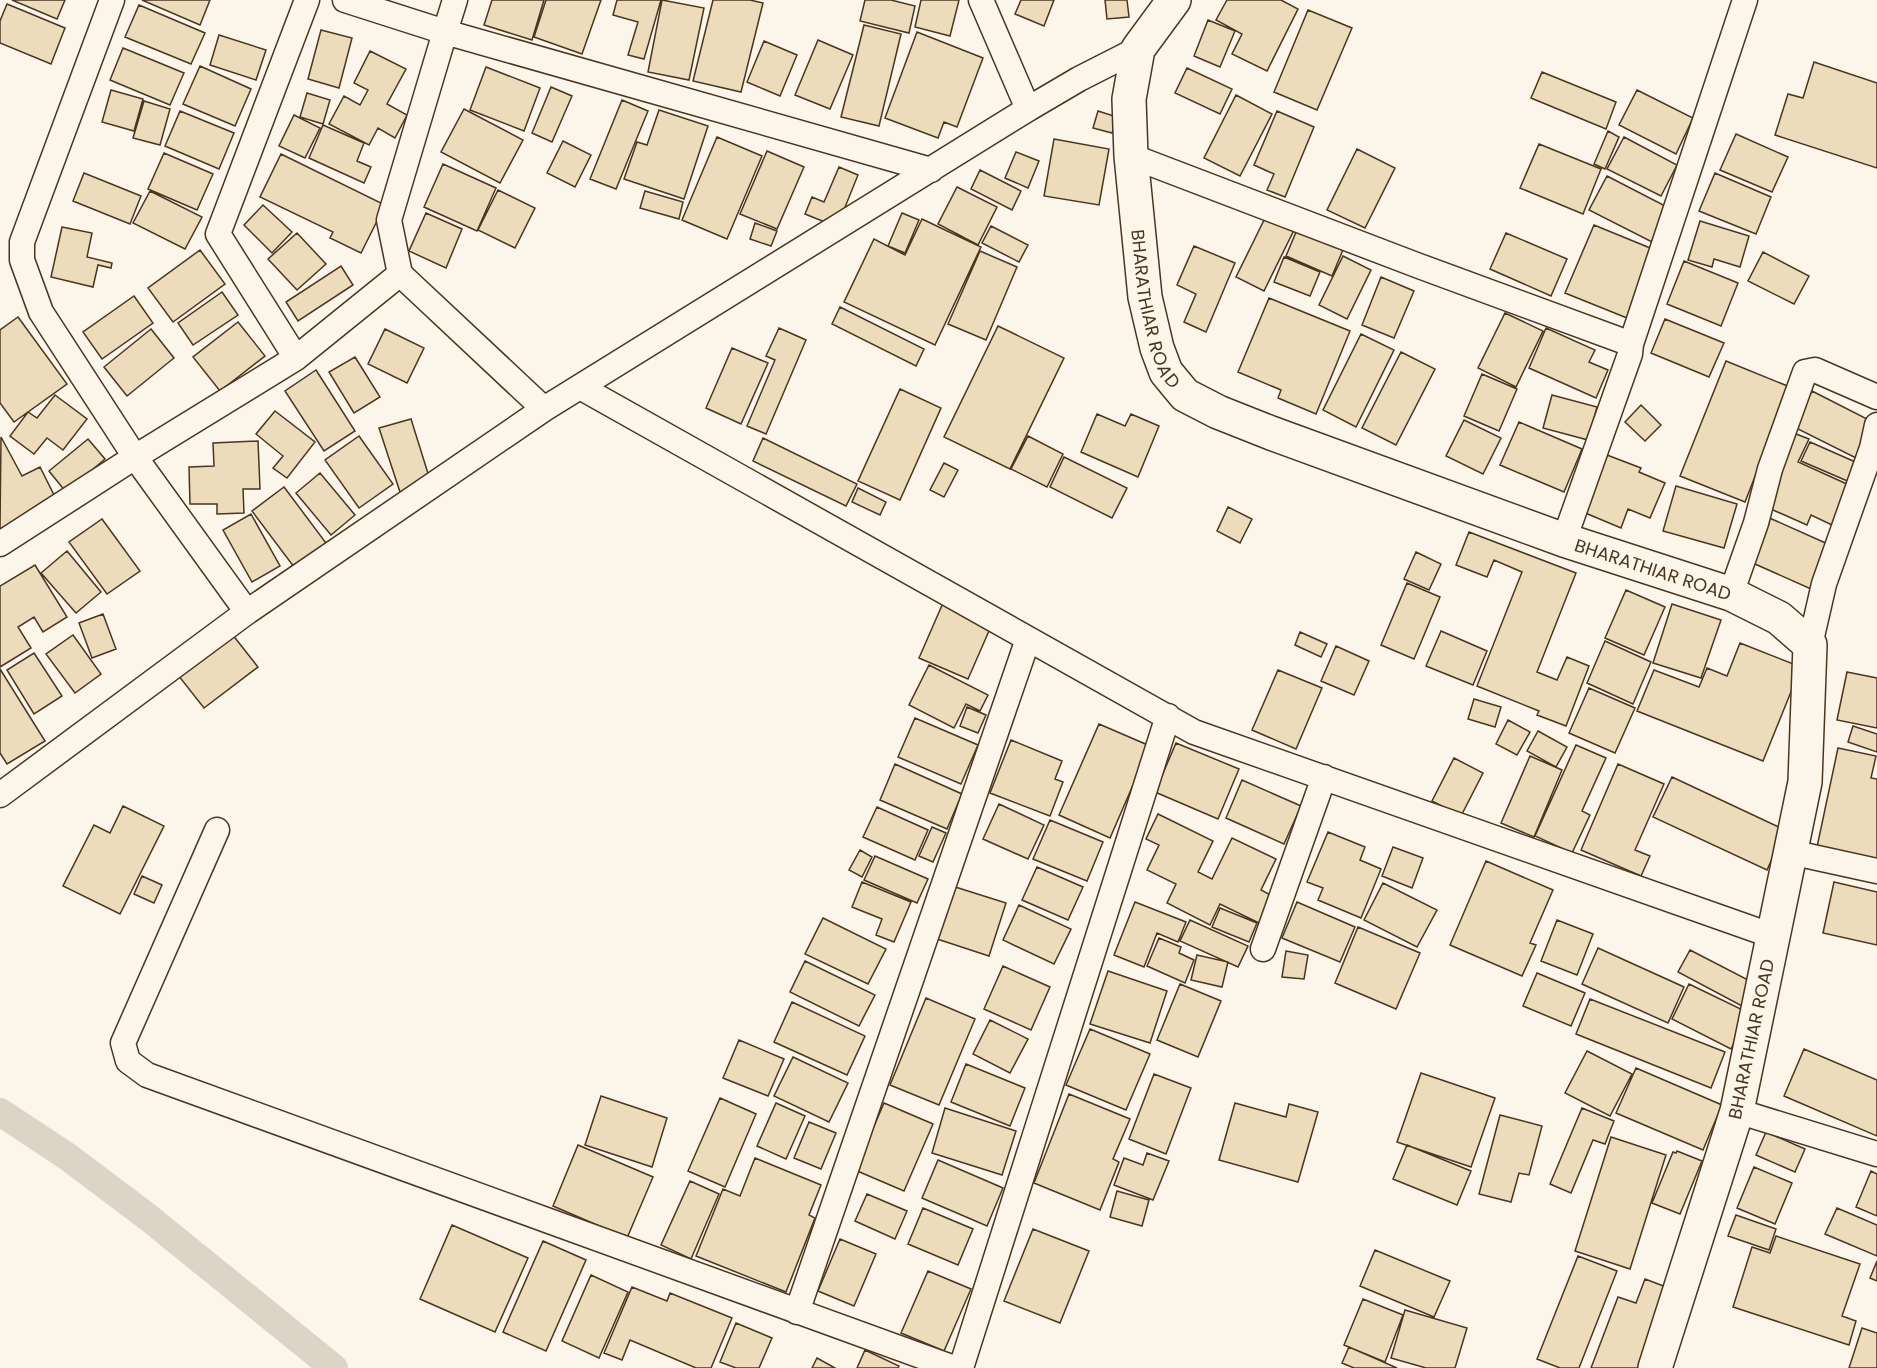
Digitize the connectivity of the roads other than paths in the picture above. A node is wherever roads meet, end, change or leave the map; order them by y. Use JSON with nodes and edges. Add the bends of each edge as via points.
{"nodes":[{"id":1,"x":112,"y":0,"type":"edge"},
{"id":2,"x":307,"y":0,"type":"edge"},
{"id":3,"x":345,"y":0,"type":"edge"},
{"id":4,"x":455,"y":0,"type":"edge"},
{"id":5,"x":981,"y":0,"type":"edge"},
{"id":6,"x":1174,"y":0,"type":"edge"},
{"id":7,"x":1745,"y":0,"type":"edge"},
{"id":8,"x":445,"y":32,"type":"junction"},
{"id":9,"x":1138,"y":49,"type":"junction"},
{"id":10,"x":1028,"y":109,"type":"junction"},
{"id":11,"x":1131,"y":156,"type":"junction"},
{"id":12,"x":931,"y":170,"type":"junction"},
{"id":13,"x":400,"y":274,"type":"junction"},
{"id":14,"x":1631,"y":344,"type":"junction"},
{"id":15,"x":296,"y":358,"type":"junction"},
{"id":16,"x":580,"y":387,"type":"junction"},
{"id":17,"x":1877,"y":397,"type":"edge"},
{"id":18,"x":544,"y":409,"type":"junction"},
{"id":19,"x":1875,"y":441,"type":"edge"},
{"id":20,"x":135,"y":457,"type":"junction"},
{"id":21,"x":1563,"y":540,"type":"junction"},
{"id":22,"x":0,"y":544,"type":"edge"},
{"id":23,"x":1731,"y":594,"type":"junction"},
{"id":24,"x":247,"y":612,"type":"junction"},
{"id":25,"x":1028,"y":639,"type":"junction"},
{"id":26,"x":1810,"y":645,"type":"junction"},
{"id":27,"x":1168,"y":716,"type":"junction"},
{"id":28,"x":1324,"y":777,"type":"junction"},
{"id":29,"x":0,"y":795,"type":"edge"},
{"id":30,"x":217,"y":830,"type":"dead end"},
{"id":31,"x":1790,"y":852,"type":"junction"},
{"id":32,"x":1877,"y":871,"type":"edge"},
{"id":33,"x":1773,"y":936,"type":"junction"},
{"id":34,"x":1263,"y":949,"type":"dead end"},
{"id":35,"x":1737,"y":1111,"type":"junction"},
{"id":36,"x":1877,"y":1154,"type":"edge"},
{"id":37,"x":797,"y":1312,"type":"junction"},
{"id":38,"x":954,"y":1368,"type":"edge"},
{"id":39,"x":961,"y":1368,"type":"edge"},
{"id":40,"x":1655,"y":1368,"type":"edge"}],
"edges":[{"from":1,"to":20,"type":"street","via":[[21,253],[41,312]]},
{"from":2,"to":15,"type":"street","via":[[219,234]]},
{"from":3,"to":8,"type":"street"},
{"from":4,"to":8,"type":"street"},
{"from":5,"to":10,"type":"street"},
{"from":6,"to":9,"type":"main road","name":"BHARATHIAR ROAD"},
{"from":7,"to":14,"type":"street"},
{"from":8,"to":12,"type":"street"},
{"from":8,"to":13,"type":"street","via":[[388,220]]},
{"from":9,"to":10,"type":"street"},
{"from":9,"to":11,"type":"main road","name":"BHARATHIAR ROAD","via":[[1130,99]]},
{"from":10,"to":12,"type":"street"},
{"from":11,"to":14,"type":"street"},
{"from":11,"to":21,"type":"main road","name":"BHARATHIAR ROAD","via":[[1145,297],[1166,372],[1185,395],[1271,433]]},
{"from":12,"to":16,"type":"street"},
{"from":13,"to":15,"type":"street"},
{"from":13,"to":18,"type":"street"},
{"from":14,"to":21,"type":"street"},
{"from":15,"to":20,"type":"street"},
{"from":16,"to":18,"type":"street"},
{"from":16,"to":25,"type":"street"},
{"from":17,"to":23,"type":"street","via":[[1815,370],[1805,372]]},
{"from":18,"to":24,"type":"street"},
{"from":19,"to":26,"type":"street","via":[[1824,584]]},
{"from":20,"to":22,"type":"street"},
{"from":20,"to":24,"type":"street"},
{"from":21,"to":23,"type":"main road","name":"BHARATHIAR ROAD"},
{"from":23,"to":26,"type":"main road","name":"BHARATHIAR ROAD","via":[[1779,618]]},
{"from":24,"to":29,"type":"street"},
{"from":25,"to":27,"type":"street"},
{"from":25,"to":37,"type":"street"},
{"from":26,"to":31,"type":"main road","name":"BHARATHIAR ROAD","via":[[1805,782]]},
{"from":27,"to":28,"type":"street","via":[[1194,732]]},
{"from":27,"to":39,"type":"street"},
{"from":28,"to":33,"type":"street"},
{"from":28,"to":34,"type":"street"},
{"from":30,"to":37,"type":"street","via":[[123,1043],[128,1060],[147,1075]]},
{"from":31,"to":32,"type":"street"},
{"from":31,"to":33,"type":"main road","name":"BHARATHIAR ROAD"},
{"from":33,"to":35,"type":"main road","name":"BHARATHIAR ROAD"},
{"from":35,"to":36,"type":"street"},
{"from":35,"to":40,"type":"main road","name":"BHARATHIAR ROAD"},
{"from":37,"to":38,"type":"street"}]}
